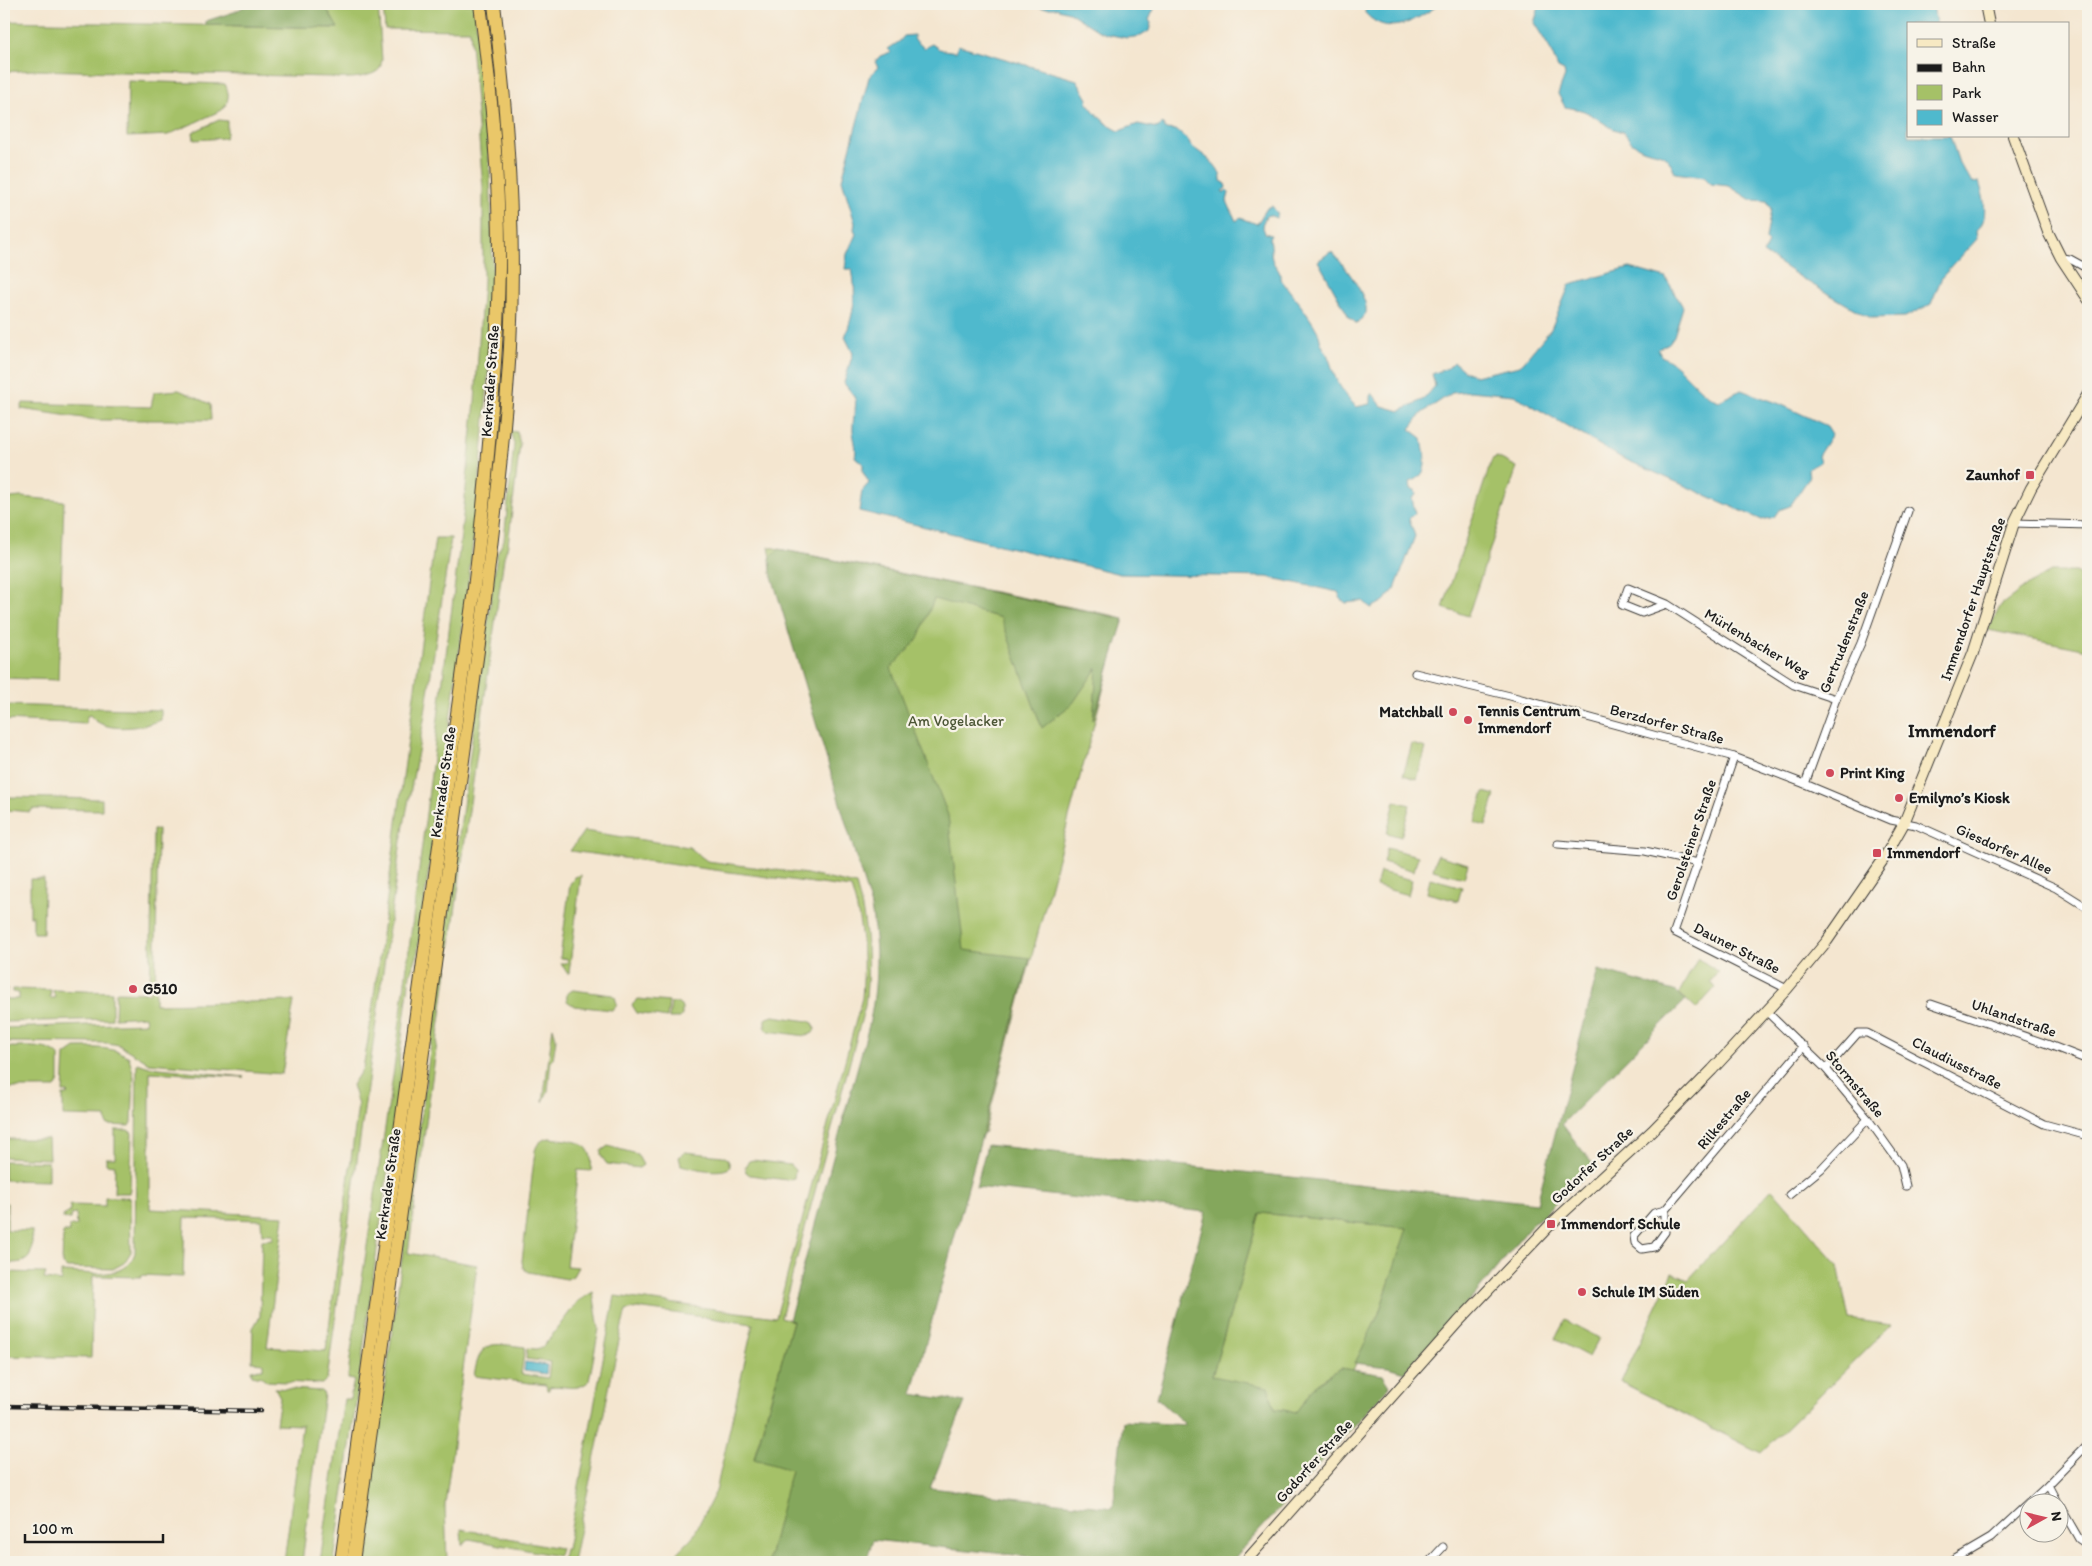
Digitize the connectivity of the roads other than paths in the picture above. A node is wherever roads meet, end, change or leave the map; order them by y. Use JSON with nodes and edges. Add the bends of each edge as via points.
{"nodes":[{"id":1,"x":480,"y":4,"type":"edge"},
{"id":2,"x":494,"y":4,"type":"edge"},
{"id":3,"x":1985,"y":4,"type":"edge"},
{"id":4,"x":1989,"y":22,"type":"edge"},
{"id":5,"x":2014,"y":138,"type":"edge"},
{"id":6,"x":2061,"y":258,"type":"junction"},
{"id":7,"x":2088,"y":269,"type":"edge"},
{"id":8,"x":2088,"y":299,"type":"edge"},
{"id":9,"x":2088,"y":394,"type":"edge"},
{"id":10,"x":1908,"y":511,"type":"dead end"},
{"id":11,"x":2014,"y":522,"type":"junction"},
{"id":12,"x":2088,"y":526,"type":"edge"},
{"id":13,"x":1667,"y":604,"type":"junction"},
{"id":14,"x":1415,"y":673,"type":"dead end"},
{"id":15,"x":1836,"y":699,"type":"junction"},
{"id":16,"x":1734,"y":757,"type":"junction"},
{"id":17,"x":1805,"y":784,"type":"junction"},
{"id":18,"x":1904,"y":823,"type":"junction"},
{"id":19,"x":1558,"y":844,"type":"dead end"},
{"id":20,"x":1698,"y":863,"type":"junction"},
{"id":21,"x":2088,"y":908,"type":"edge"},
{"id":22,"x":1674,"y":932,"type":"joint"},
{"id":23,"x":1787,"y":989,"type":"junction"},
{"id":24,"x":1931,"y":1004,"type":"dead end"},
{"id":25,"x":1766,"y":1011,"type":"junction"},
{"id":26,"x":1804,"y":1046,"type":"junction"},
{"id":27,"x":2088,"y":1060,"type":"edge"},
{"id":28,"x":1826,"y":1069,"type":"junction"},
{"id":29,"x":1868,"y":1119,"type":"junction"},
{"id":30,"x":2088,"y":1136,"type":"edge"},
{"id":31,"x":1906,"y":1186,"type":"dead end"},
{"id":32,"x":1789,"y":1195,"type":"dead end"},
{"id":33,"x":1665,"y":1210,"type":"junction"},
{"id":34,"x":2088,"y":1444,"type":"edge"},
{"id":35,"x":2048,"y":1485,"type":"junction"},
{"id":36,"x":2053,"y":1494,"type":"edge"},
{"id":37,"x":2070,"y":1524,"type":"edge"},
{"id":38,"x":2088,"y":1546,"type":"edge"},
{"id":39,"x":1443,"y":1547,"type":"dead end"},
{"id":40,"x":341,"y":1562,"type":"edge"},
{"id":41,"x":353,"y":1562,"type":"edge"},
{"id":42,"x":1245,"y":1562,"type":"edge"},
{"id":43,"x":1428,"y":1562,"type":"edge"},
{"id":44,"x":1950,"y":1562,"type":"edge"}],
"edges":[{"from":1,"to":40,"type":"highway","name":"Kerkrader Straße","via":[[494,117],[498,222],[496,347],[487,477]]},
{"from":2,"to":41,"type":"highway","name":"Kerkrader Straße","via":[[511,185],[510,346],[500,477]]},
{"from":3,"to":4,"type":"street"},
{"from":5,"to":6,"type":"street","via":[[2048,232]]},
{"from":6,"to":7,"type":"street"},
{"from":6,"to":8,"type":"street"},
{"from":9,"to":11,"type":"street","name":"Immendorfer Hauptstraße"},
{"from":10,"to":15,"type":"street","name":"Gertrudenstraße","via":[[1861,644]]},
{"from":11,"to":12,"type":"street"},
{"from":11,"to":18,"type":"street","name":"Immendorfer Hauptstraße","via":[[1972,653]]},
{"from":13,"to":13,"type":"street","name":"Mürlenbacher Weg","via":[[1628,588],[1622,605],[1642,613]]},
{"from":13,"to":15,"type":"street","name":"Mürlenbacher Weg","via":[[1794,685]]},
{"from":14,"to":16,"type":"street","name":"Berzdorfer Straße"},
{"from":15,"to":17,"type":"street","name":"Gertrudenstraße"},
{"from":16,"to":17,"type":"street","name":"Berzdorfer Straße"},
{"from":16,"to":20,"type":"street","name":"Gerolsteiner Straße"},
{"from":17,"to":18,"type":"street","name":"Berzdorfer Straße"},
{"from":18,"to":21,"type":"street","name":"Giesdorfer Allee","via":[[1916,825],[2011,867],[2056,888]]},
{"from":18,"to":23,"type":"street","name":"Godorfer Straße","via":[[1883,860],[1827,941]]},
{"from":19,"to":20,"type":"street","via":[[1645,851]]},
{"from":20,"to":22,"type":"street","name":"Gerolsteiner Straße"},
{"from":22,"to":23,"type":"street","name":"Dauner Straße"},
{"from":23,"to":25,"type":"street","name":"Godorfer Straße"},
{"from":24,"to":27,"type":"street","name":"Uhlandstraße"},
{"from":25,"to":26,"type":"street","name":"Stormstraße"},
{"from":25,"to":42,"type":"street","name":"Godorfer Straße","via":[[1652,1131],[1551,1224],[1458,1322]]},
{"from":26,"to":28,"type":"street","name":"Stormstraße"},
{"from":26,"to":33,"type":"street","name":"Rilkestraße"},
{"from":28,"to":29,"type":"street","name":"Stormstraße"},
{"from":28,"to":30,"type":"street","name":"Claudiusstraße","via":[[1858,1033],[1867,1033],[2044,1124]]},
{"from":29,"to":31,"type":"street","name":"Stormstraße","via":[[1900,1165]]},
{"from":29,"to":32,"type":"street","via":[[1821,1169]]},
{"from":33,"to":33,"type":"street","name":"Rilkestraße","via":[[1654,1213],[1634,1236],[1635,1243],[1642,1249],[1654,1247],[1665,1232]]},
{"from":34,"to":35,"type":"street"},
{"from":35,"to":36,"type":"street"},
{"from":35,"to":44,"type":"street","via":[[1991,1538]]},
{"from":37,"to":38,"type":"street","via":[[2079,1539]]},
{"from":39,"to":43,"type":"street"}]}
